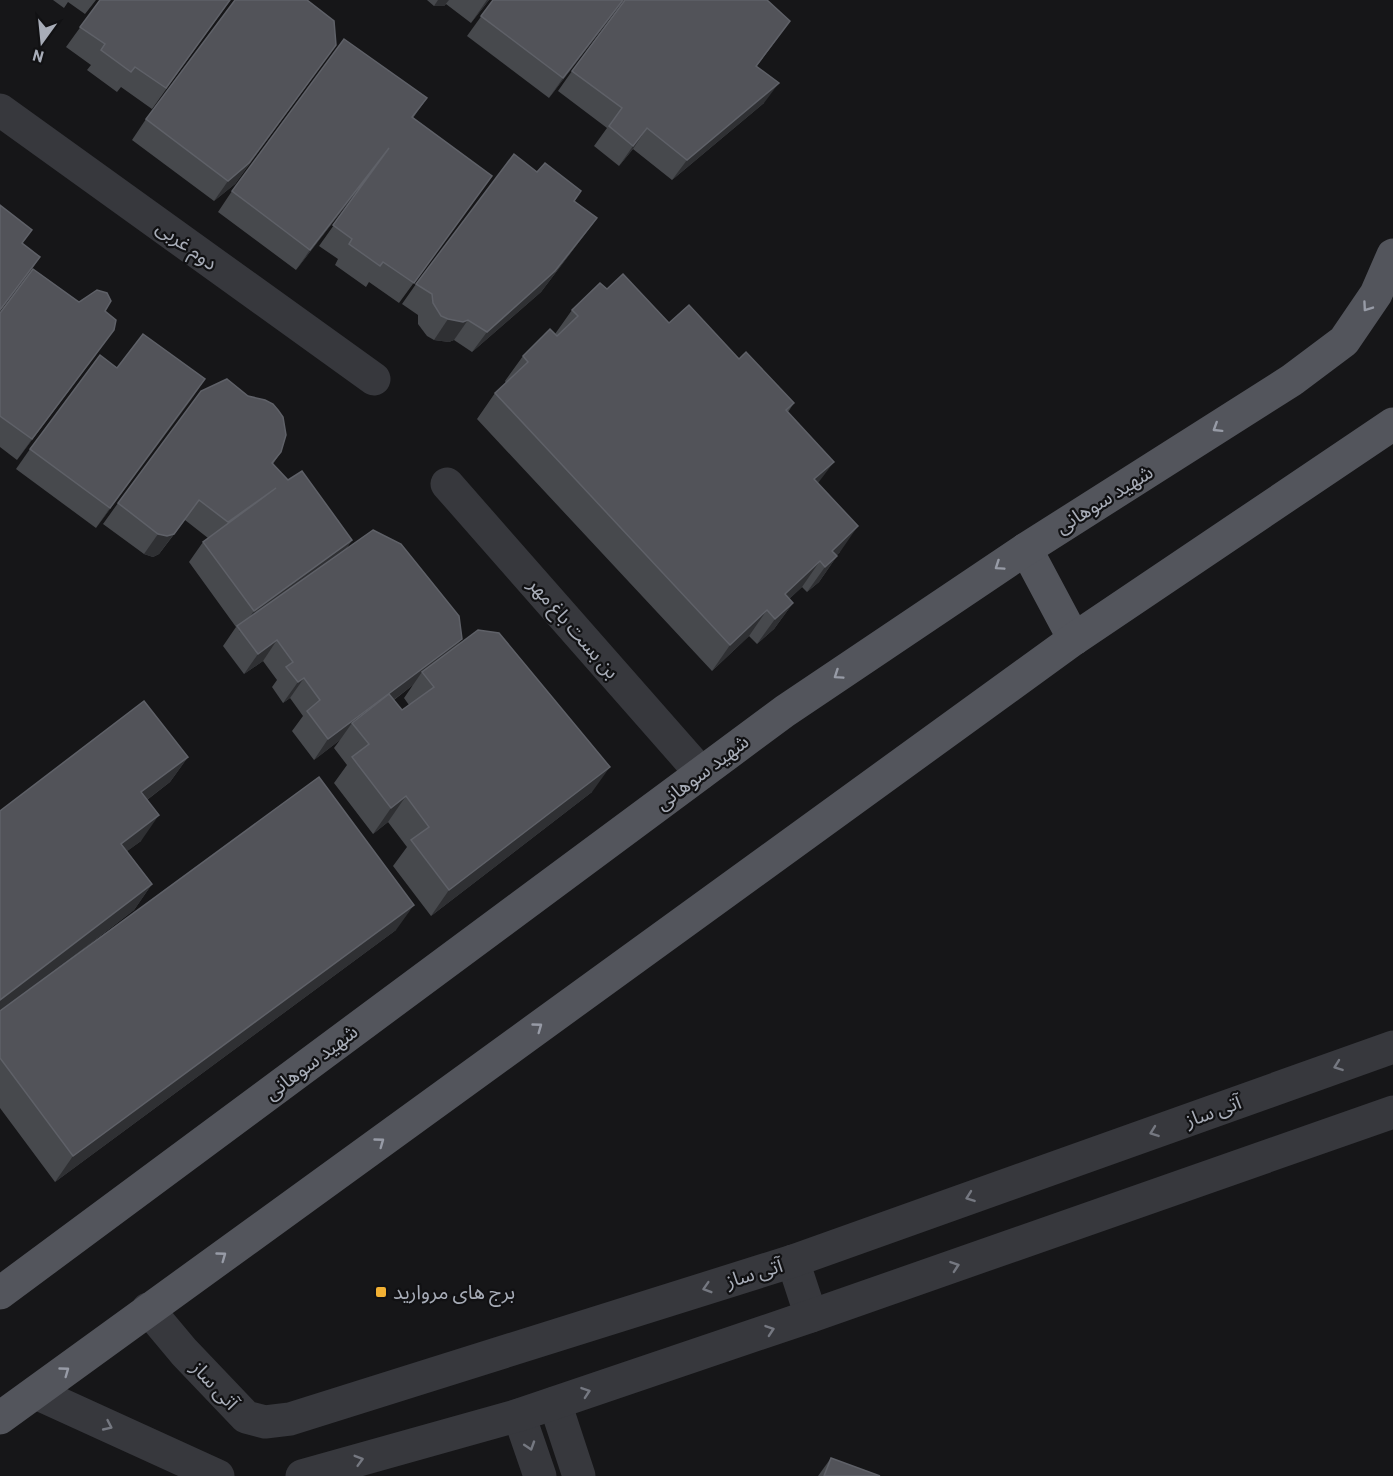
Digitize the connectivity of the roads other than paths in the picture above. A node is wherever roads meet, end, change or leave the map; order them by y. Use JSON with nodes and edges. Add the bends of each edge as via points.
{"nodes":[{"id":1,"x":0,"y":110,"type":"edge"},
{"id":2,"x":1393,"y":255,"type":"edge"},
{"id":3,"x":374,"y":379,"type":"dead end"},
{"id":4,"x":1393,"y":424,"type":"edge"},
{"id":5,"x":447,"y":484,"type":"dead end"},
{"id":6,"x":1026,"y":549,"type":"junction"},
{"id":7,"x":1074,"y":639,"type":"junction"},
{"id":8,"x":701,"y":773,"type":"junction"},
{"id":9,"x":1393,"y":1047,"type":"edge"},
{"id":10,"x":1393,"y":1113,"type":"edge"},
{"id":11,"x":793,"y":1261,"type":"junction"},
{"id":12,"x":0,"y":1293,"type":"edge"},
{"id":13,"x":148,"y":1309,"type":"junction"},
{"id":14,"x":811,"y":1316,"type":"junction"},
{"id":15,"x":36,"y":1393,"type":"junction"},
{"id":16,"x":555,"y":1403,"type":"junction"},
{"id":17,"x":519,"y":1415,"type":"junction"},
{"id":18,"x":0,"y":1418,"type":"edge"},
{"id":19,"x":218,"y":1476,"type":"edge"},
{"id":20,"x":302,"y":1476,"type":"edge"},
{"id":21,"x":540,"y":1476,"type":"edge"},
{"id":22,"x":579,"y":1476,"type":"edge"}],
"edges":[{"from":1,"to":3,"type":"street","name":"دوم غربی"},
{"from":2,"to":6,"type":"main road","name":"شهید سوهانی","one_way":true,"via":[[1376,294],[1344,341],[1292,380]]},
{"from":4,"to":7,"type":"main road"},
{"from":5,"to":8,"type":"street","name":"بن بست باغ مهر"},
{"from":6,"to":7,"type":"main road"},
{"from":6,"to":8,"type":"main road","name":"شهید سوهانی","one_way":true,"via":[[784,711]]},
{"from":13,"to":7,"type":"main road","one_way":true},
{"from":8,"to":12,"type":"main road","name":"شهید سوهانی"},
{"from":9,"to":11,"type":"street","name":"آتی ساز","one_way":true},
{"from":14,"to":10,"type":"street","one_way":true},
{"from":11,"to":13,"type":"street","name":"آتی ساز","one_way":true,"via":[[290,1419],[265,1422],[246,1418]]},
{"from":11,"to":14,"type":"street"},
{"from":15,"to":13,"type":"main road","one_way":true},
{"from":16,"to":14,"type":"street","one_way":true},
{"from":15,"to":18,"type":"main road"},
{"from":15,"to":19,"type":"street","one_way":true},
{"from":16,"to":17,"type":"street"},
{"from":16,"to":22,"type":"street"},
{"from":20,"to":17,"type":"street","one_way":true},
{"from":17,"to":21,"type":"street","one_way":true}]}
